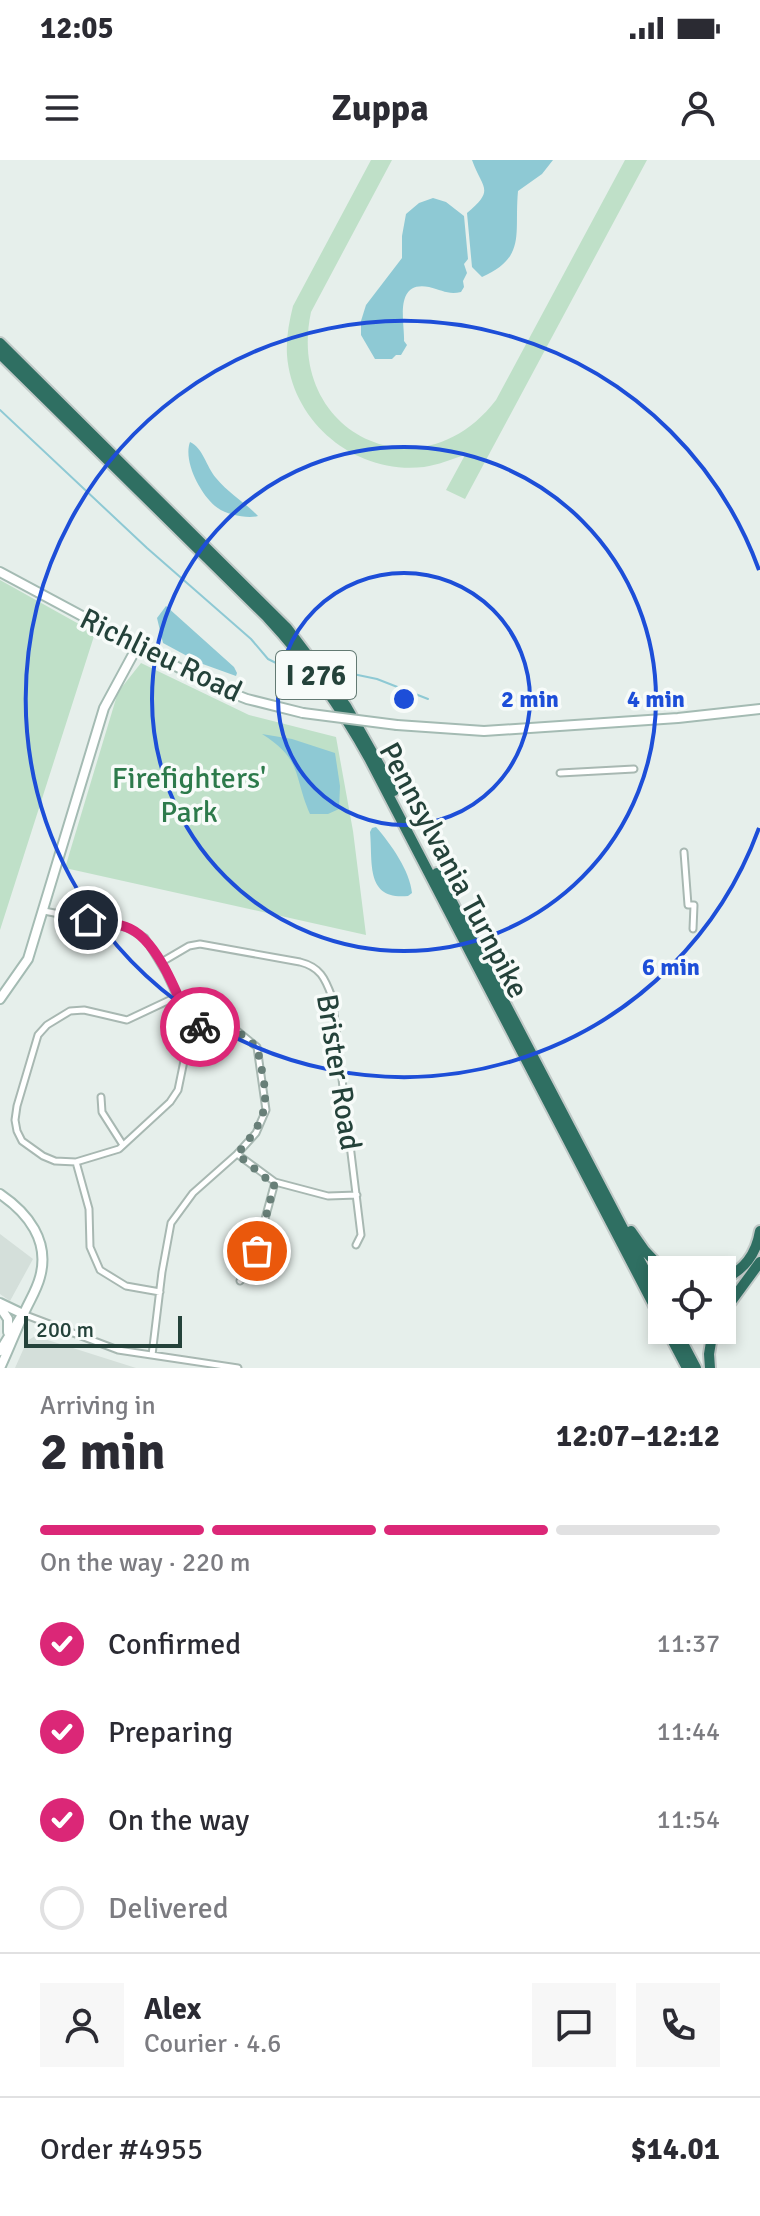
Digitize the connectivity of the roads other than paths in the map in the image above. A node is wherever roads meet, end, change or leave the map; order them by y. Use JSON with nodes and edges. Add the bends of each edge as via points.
{"nodes":[{"id":1,"x":0,"y":343,"type":"edge"},
{"id":2,"x":0,"y":354,"type":"edge"},
{"id":3,"x":0,"y":572,"type":"edge"},
{"id":4,"x":137,"y":647,"type":"junction"},
{"id":5,"x":760,"y":709,"type":"edge"},
{"id":6,"x":634,"y":769,"type":"dead end"},
{"id":7,"x":560,"y":773,"type":"dead end"},
{"id":8,"x":684,"y":852,"type":"dead end"},
{"id":9,"x":44,"y":911,"type":"junction"},
{"id":10,"x":693,"y":929,"type":"dead end"},
{"id":11,"x":160,"y":963,"type":"junction"},
{"id":12,"x":178,"y":996,"type":"junction"},
{"id":13,"x":0,"y":999,"type":"edge"},
{"id":14,"x":191,"y":1027,"type":"junction"},
{"id":15,"x":101,"y":1097,"type":"dead end"},
{"id":16,"x":123,"y":1145,"type":"junction"},
{"id":17,"x":582,"y":1151,"type":"junction"},
{"id":18,"x":237,"y":1154,"type":"junction"},
{"id":19,"x":76,"y":1162,"type":"junction"},
{"id":20,"x":275,"y":1182,"type":"junction"},
{"id":21,"x":0,"y":1194,"type":"edge"},
{"id":22,"x":357,"y":1195,"type":"junction"},
{"id":23,"x":760,"y":1231,"type":"edge"},
{"id":24,"x":356,"y":1245,"type":"dead end"},
{"id":25,"x":651,"y":1256,"type":"edge"},
{"id":26,"x":760,"y":1262,"type":"edge"},
{"id":27,"x":736,"y":1272,"type":"edge"},
{"id":28,"x":648,"y":1276,"type":"edge"},
{"id":29,"x":240,"y":1281,"type":"dead end"},
{"id":30,"x":160,"y":1292,"type":"junction"},
{"id":31,"x":648,"y":1294,"type":"edge"},
{"id":32,"x":736,"y":1295,"type":"edge"},
{"id":33,"x":0,"y":1305,"type":"edge"},
{"id":34,"x":23,"y":1314,"type":"junction"},
{"id":35,"x":7,"y":1337,"type":"junction"},
{"id":36,"x":674,"y":1344,"type":"edge"},
{"id":37,"x":683,"y":1344,"type":"edge"},
{"id":38,"x":711,"y":1344,"type":"edge"},
{"id":39,"x":0,"y":1351,"type":"edge"},
{"id":40,"x":152,"y":1355,"type":"junction"},
{"id":41,"x":0,"y":1368,"type":"edge"},
{"id":42,"x":238,"y":1368,"type":"edge"},
{"id":43,"x":687,"y":1368,"type":"edge"},
{"id":44,"x":696,"y":1368,"type":"edge"},
{"id":45,"x":710,"y":1368,"type":"edge"}],
"edges":[{"from":1,"to":17,"type":"highway","name":"Pennsylvania Turnpike","number":"I 276","via":[[257,596],[326,676],[374,752]]},
{"from":2,"to":31,"type":"highway","name":"Pennsylvania Turnpike","number":"I 276","via":[[267,617],[338,707]]},
{"from":3,"to":4,"type":"main road","name":"Richlieu Road"},
{"from":4,"to":5,"type":"main road","name":"Richlieu Road","bridge":true,"via":[[229,693],[303,713],[397,725],[484,731]]},
{"from":4,"to":9,"type":"main road","via":[[104,708]]},
{"from":6,"to":7,"type":"street"},
{"from":8,"to":10,"type":"street"},
{"from":9,"to":11,"type":"street","via":[[126,927],[145,938]]},
{"from":9,"to":13,"type":"main road","via":[[28,959]]},
{"from":11,"to":12,"type":"street"},
{"from":11,"to":22,"type":"street","name":"Brister Road","via":[[200,944],[313,965],[321,973],[332,997]]},
{"from":12,"to":14,"type":"street"},
{"from":12,"to":19,"type":"street","via":[[127,1020],[70,1011],[38,1035],[17,1106],[17,1131],[43,1156]]},
{"from":14,"to":16,"type":"street","via":[[178,1090]]},
{"from":14,"to":18,"type":"street","via":[[236,1030],[257,1047],[266,1110],[256,1133]]},
{"from":15,"to":16,"type":"street","via":[[102,1112]]},
{"from":16,"to":19,"type":"street"},
{"from":17,"to":25,"type":"highway"},
{"from":17,"to":28,"type":"highway","name":"Pennsylvania Turnpike","number":"I 276"},
{"from":18,"to":20,"type":"street"},
{"from":18,"to":30,"type":"street","via":[[193,1193],[171,1223]]},
{"from":19,"to":30,"type":"street","via":[[89,1209],[90,1247],[100,1270],[126,1286]]},
{"from":20,"to":22,"type":"street","via":[[328,1196]]},
{"from":20,"to":29,"type":"street","via":[[252,1267]]},
{"from":21,"to":34,"type":"main road","via":[[26,1216],[40,1246],[40,1276]]},
{"from":22,"to":24,"type":"street","name":"Brister Road","via":[[361,1235]]},
{"from":23,"to":27,"type":"highway","via":[[753,1255]]},
{"from":26,"to":32,"type":"highway"},
{"from":30,"to":40,"type":"street"},
{"from":33,"to":34,"type":"main road"},
{"from":33,"to":35,"type":"main road","via":[[9,1323]]},
{"from":34,"to":35,"type":"main road"},
{"from":34,"to":40,"type":"street","via":[[98,1344]]},
{"from":34,"to":41,"type":"main road"},
{"from":35,"to":39,"type":"main road"},
{"from":36,"to":43,"type":"highway"},
{"from":37,"to":44,"type":"highway"},
{"from":38,"to":45,"type":"highway"},
{"from":40,"to":42,"type":"street"}]}
